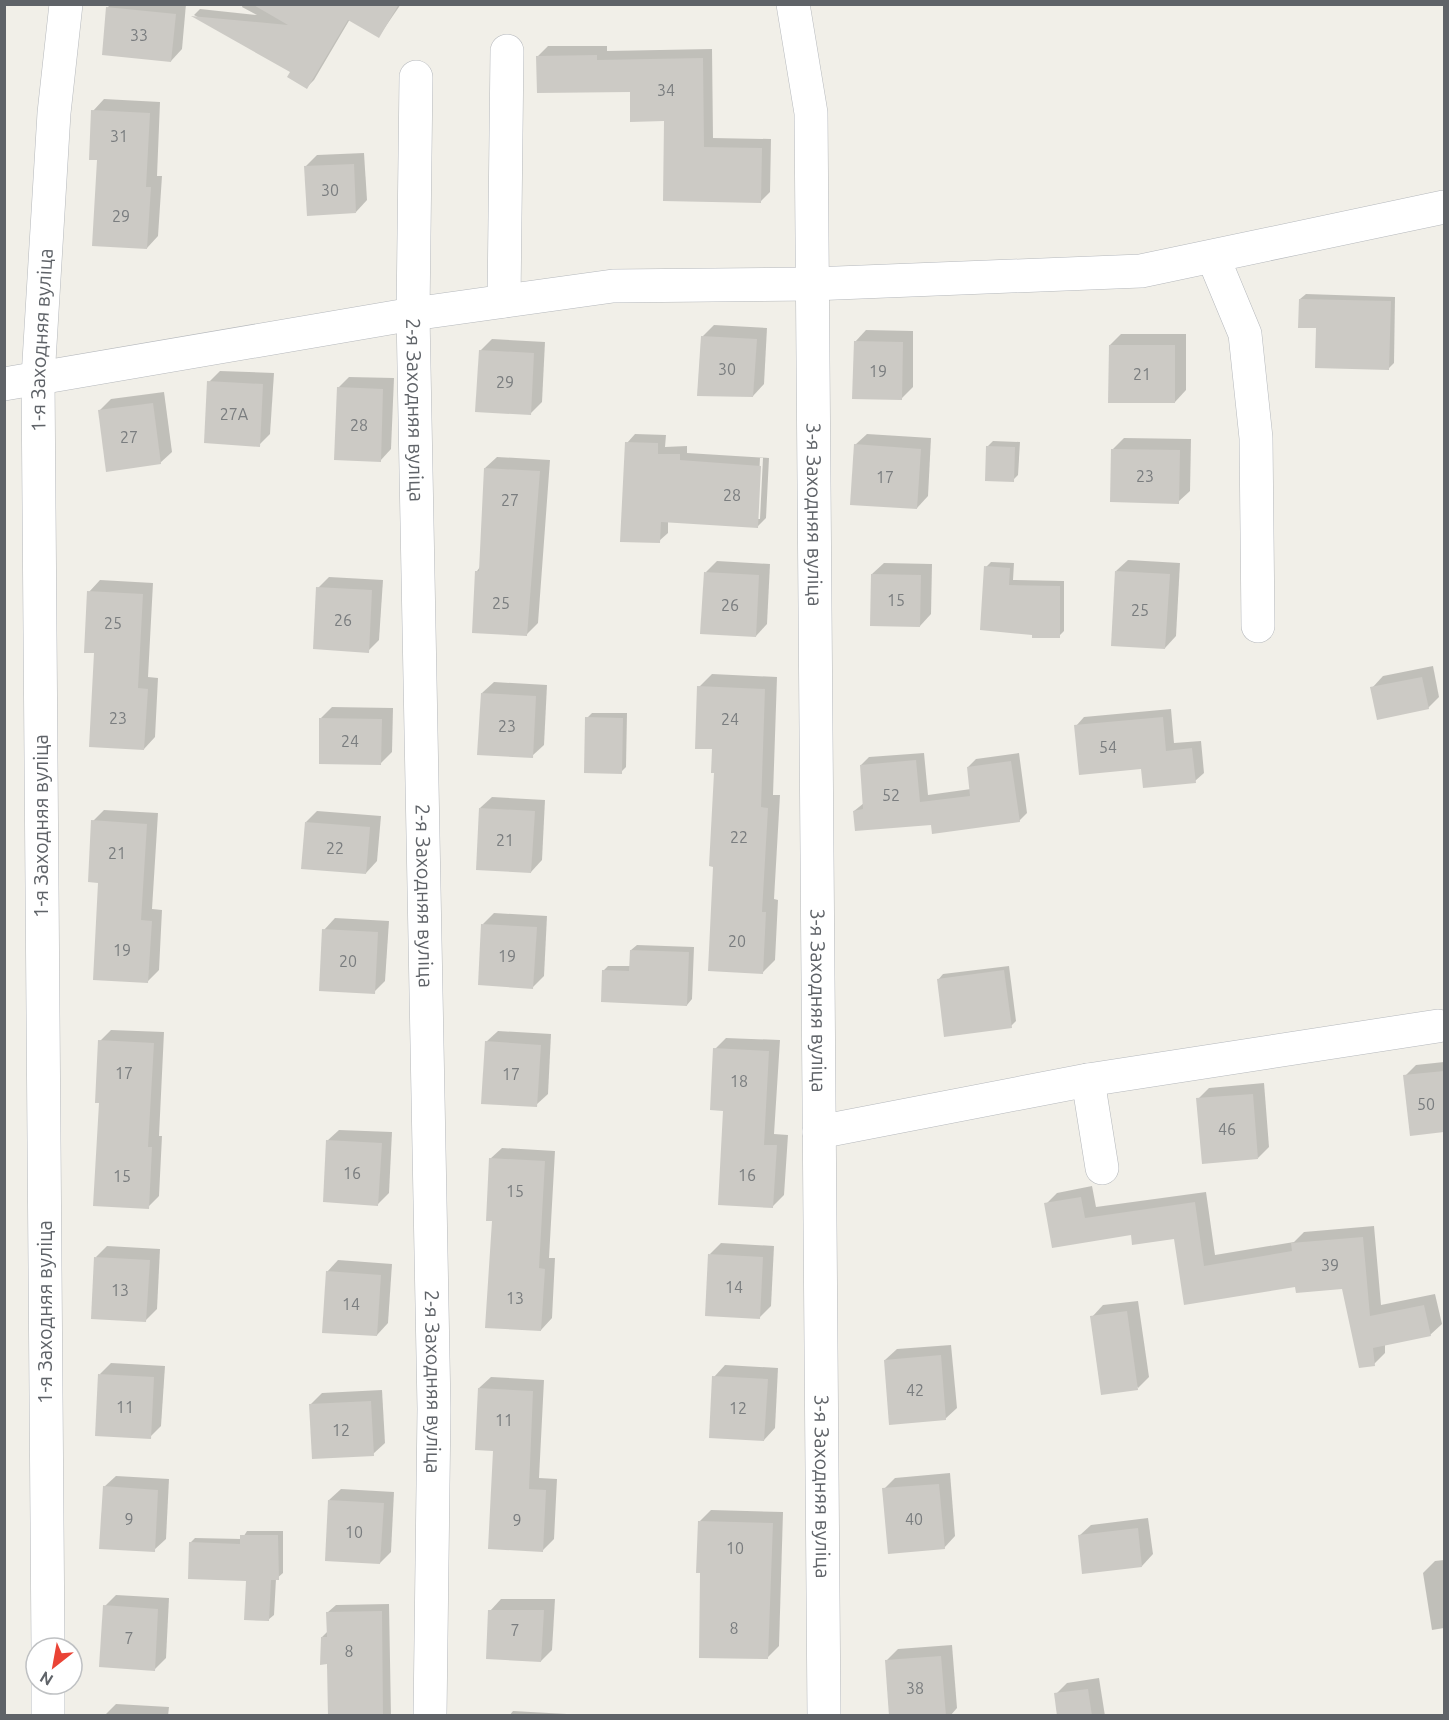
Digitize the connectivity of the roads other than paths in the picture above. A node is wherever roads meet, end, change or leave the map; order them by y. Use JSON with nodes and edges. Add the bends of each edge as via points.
{"nodes":[{"id":1,"x":66,"y":4,"type":"edge"},
{"id":2,"x":793,"y":4,"type":"edge"},
{"id":3,"x":507,"y":51,"type":"dead end"},
{"id":4,"x":416,"y":76,"type":"dead end"},
{"id":5,"x":1444,"y":207,"type":"edge"},
{"id":6,"x":1213,"y":257,"type":"junction"},
{"id":7,"x":812,"y":284,"type":"junction"},
{"id":8,"x":504,"y":301,"type":"junction"},
{"id":9,"x":413,"y":314,"type":"junction"},
{"id":10,"x":38,"y":378,"type":"junction"},
{"id":11,"x":4,"y":384,"type":"edge"},
{"id":12,"x":1258,"y":626,"type":"dead end"},
{"id":13,"x":1438,"y":1026,"type":"dead end"},
{"id":14,"x":1088,"y":1080,"type":"junction"},
{"id":15,"x":819,"y":1132,"type":"junction"},
{"id":16,"x":1102,"y":1168,"type":"dead end"},
{"id":17,"x":48,"y":1636,"type":"edge"},
{"id":18,"x":48,"y":1696,"type":"edge"},
{"id":19,"x":48,"y":1716,"type":"edge"},
{"id":20,"x":430,"y":1716,"type":"edge"},
{"id":21,"x":824,"y":1716,"type":"edge"}],
"edges":[{"from":1,"to":10,"type":"street","name":"1-я Заходняя вуліца","via":[[54,113]]},
{"from":2,"to":7,"type":"street","name":"3-я Заходняя вуліца","via":[[811,113]]},
{"from":3,"to":8,"type":"street"},
{"from":4,"to":9,"type":"street","name":"2-я Заходняя вуліца"},
{"from":5,"to":6,"type":"street"},
{"from":6,"to":7,"type":"street","via":[[1141,271]]},
{"from":6,"to":12,"type":"street","via":[[1245,334],[1256,438]]},
{"from":7,"to":8,"type":"street","via":[[613,286]]},
{"from":7,"to":15,"type":"street","name":"3-я Заходняя вуліца"},
{"from":8,"to":9,"type":"street"},
{"from":9,"to":10,"type":"street"},
{"from":9,"to":20,"type":"street","name":"2-я Заходняя вуліца","via":[[434,1409]]},
{"from":10,"to":11,"type":"street"},
{"from":10,"to":17,"type":"street","name":"1-я Заходняя вуліца"},
{"from":13,"to":14,"type":"street"},
{"from":14,"to":15,"type":"street"},
{"from":14,"to":16,"type":"street"},
{"from":15,"to":21,"type":"street","name":"3-я Заходняя вуліца"},
{"from":18,"to":19,"type":"street"}]}
